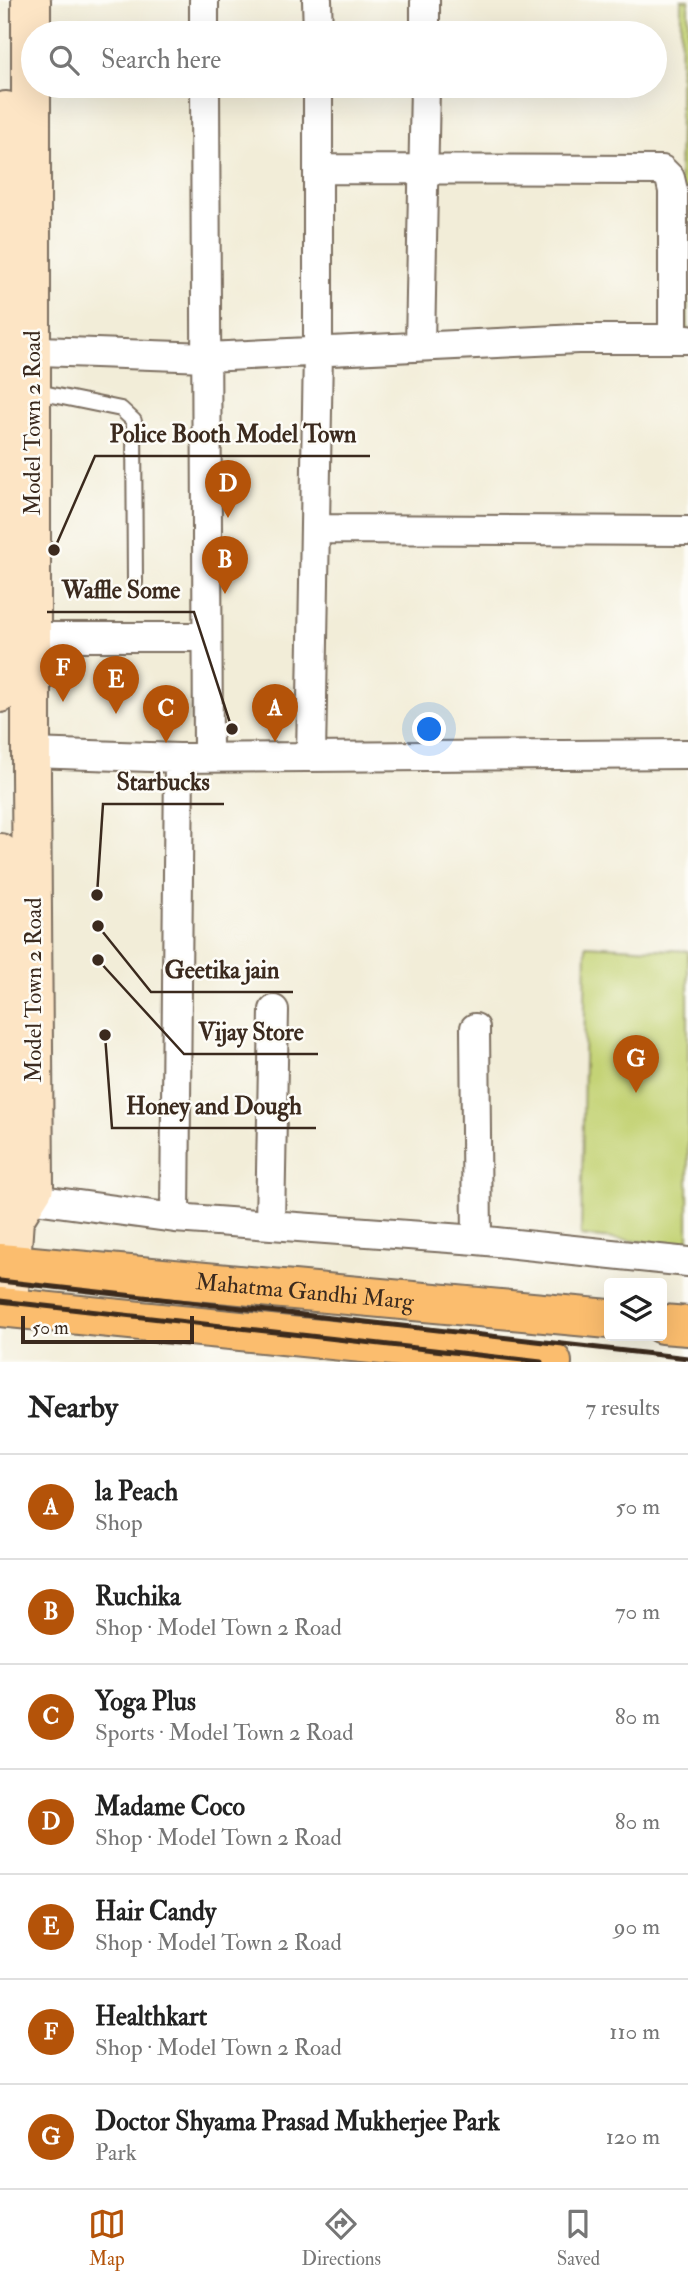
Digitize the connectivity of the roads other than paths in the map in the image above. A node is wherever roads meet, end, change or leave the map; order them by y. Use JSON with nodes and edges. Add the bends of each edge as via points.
{"nodes":[{"id":1,"x":8,"y":0,"type":"edge"},
{"id":2,"x":31,"y":0,"type":"edge"},
{"id":3,"x":204,"y":0,"type":"edge"},
{"id":4,"x":317,"y":0,"type":"edge"},
{"id":5,"x":425,"y":0,"type":"edge"},
{"id":6,"x":30,"y":21,"type":"edge"},
{"id":7,"x":204,"y":21,"type":"edge"},
{"id":8,"x":317,"y":21,"type":"edge"},
{"id":9,"x":425,"y":21,"type":"edge"},
{"id":10,"x":25,"y":98,"type":"edge"},
{"id":11,"x":205,"y":98,"type":"edge"},
{"id":12,"x":318,"y":98,"type":"edge"},
{"id":13,"x":425,"y":98,"type":"edge"},
{"id":14,"x":318,"y":169,"type":"junction"},
{"id":15,"x":425,"y":169,"type":"junction"},
{"id":16,"x":680,"y":339,"type":"edge"},
{"id":17,"x":420,"y":346,"type":"junction"},
{"id":18,"x":11,"y":350,"type":"edge"},
{"id":19,"x":318,"y":351,"type":"junction"},
{"id":20,"x":207,"y":357,"type":"junction"},
{"id":21,"x":32,"y":391,"type":"junction"},
{"id":22,"x":0,"y":452,"type":"edge"},
{"id":23,"x":315,"y":529,"type":"junction"},
{"id":24,"x":688,"y":531,"type":"edge"},
{"id":25,"x":135,"y":583,"type":"dead end"},
{"id":26,"x":205,"y":637,"type":"junction"},
{"id":27,"x":11,"y":645,"type":"edge"},
{"id":28,"x":0,"y":693,"type":"edge"},
{"id":29,"x":31,"y":753,"type":"junction"},
{"id":30,"x":688,"y":754,"type":"edge"},
{"id":31,"x":208,"y":756,"type":"junction"},
{"id":32,"x":312,"y":757,"type":"junction"},
{"id":33,"x":179,"y":758,"type":"junction"},
{"id":34,"x":0,"y":853,"type":"edge"},
{"id":35,"x":274,"y":1010,"type":"dead end"},
{"id":36,"x":475,"y":1028,"type":"dead end"},
{"id":37,"x":175,"y":1218,"type":"junction"},
{"id":38,"x":10,"y":1223,"type":"edge"},
{"id":39,"x":270,"y":1224,"type":"junction"},
{"id":40,"x":477,"y":1240,"type":"junction"},
{"id":41,"x":688,"y":1262,"type":"edge"},
{"id":42,"x":4,"y":1307,"type":"edge"},
{"id":43,"x":604,"y":1318,"type":"edge"},
{"id":44,"x":667,"y":1324,"type":"edge"},
{"id":45,"x":688,"y":1326,"type":"edge"},
{"id":46,"x":552,"y":1362,"type":"edge"}],
"edges":[{"from":1,"to":18,"type":"street","name":"Model Town 2 Road"},
{"from":2,"to":6,"type":"street","name":"Model Town 2 Road"},
{"from":3,"to":7,"type":"street"},
{"from":4,"to":8,"type":"street"},
{"from":5,"to":9,"type":"street"},
{"from":10,"to":18,"type":"street","name":"Model Town 2 Road"},
{"from":11,"to":20,"type":"street"},
{"from":12,"to":14,"type":"street"},
{"from":13,"to":15,"type":"street"},
{"from":14,"to":15,"type":"street"},
{"from":14,"to":19,"type":"street"},
{"from":15,"to":16,"type":"street","via":[[662,170],[673,191]]},
{"from":15,"to":17,"type":"street"},
{"from":16,"to":17,"type":"street"},
{"from":17,"to":19,"type":"street"},
{"from":18,"to":20,"type":"street"},
{"from":18,"to":21,"type":"street","name":"Model Town 2 Road"},
{"from":18,"to":22,"type":"street","name":"Model Town 2 Road"},
{"from":19,"to":20,"type":"street"},
{"from":19,"to":23,"type":"street"},
{"from":20,"to":26,"type":"street"},
{"from":21,"to":25,"type":"lane","via":[[121,410],[134,421]]},
{"from":21,"to":27,"type":"street","name":"Model Town 2 Road"},
{"from":22,"to":27,"type":"street","name":"Model Town 2 Road"},
{"from":23,"to":24,"type":"street"},
{"from":23,"to":32,"type":"street"},
{"from":26,"to":27,"type":"street"},
{"from":26,"to":31,"type":"street"},
{"from":27,"to":28,"type":"street","name":"Model Town 2 Road"},
{"from":27,"to":29,"type":"street","name":"Model Town 2 Road"},
{"from":29,"to":33,"type":"street"},
{"from":29,"to":38,"type":"street","name":"Model Town 2 Road","via":[[34,1187]]},
{"from":30,"to":32,"type":"street"},
{"from":31,"to":32,"type":"street"},
{"from":31,"to":33,"type":"street"},
{"from":33,"to":37,"type":"street"},
{"from":34,"to":38,"type":"street","name":"Model Town 2 Road","via":[[2,1184]]},
{"from":35,"to":39,"type":"street"},
{"from":36,"to":40,"type":"street"},
{"from":37,"to":38,"type":"street"},
{"from":37,"to":39,"type":"street"},
{"from":38,"to":42,"type":"street"},
{"from":38,"to":43,"type":"main road","name":"Mahatma Gandhi Marg"},
{"from":39,"to":40,"type":"street"},
{"from":40,"to":41,"type":"street"},
{"from":42,"to":46,"type":"main road","name":"Mahatma Gandhi Marg"},
{"from":44,"to":45,"type":"main road"}]}
